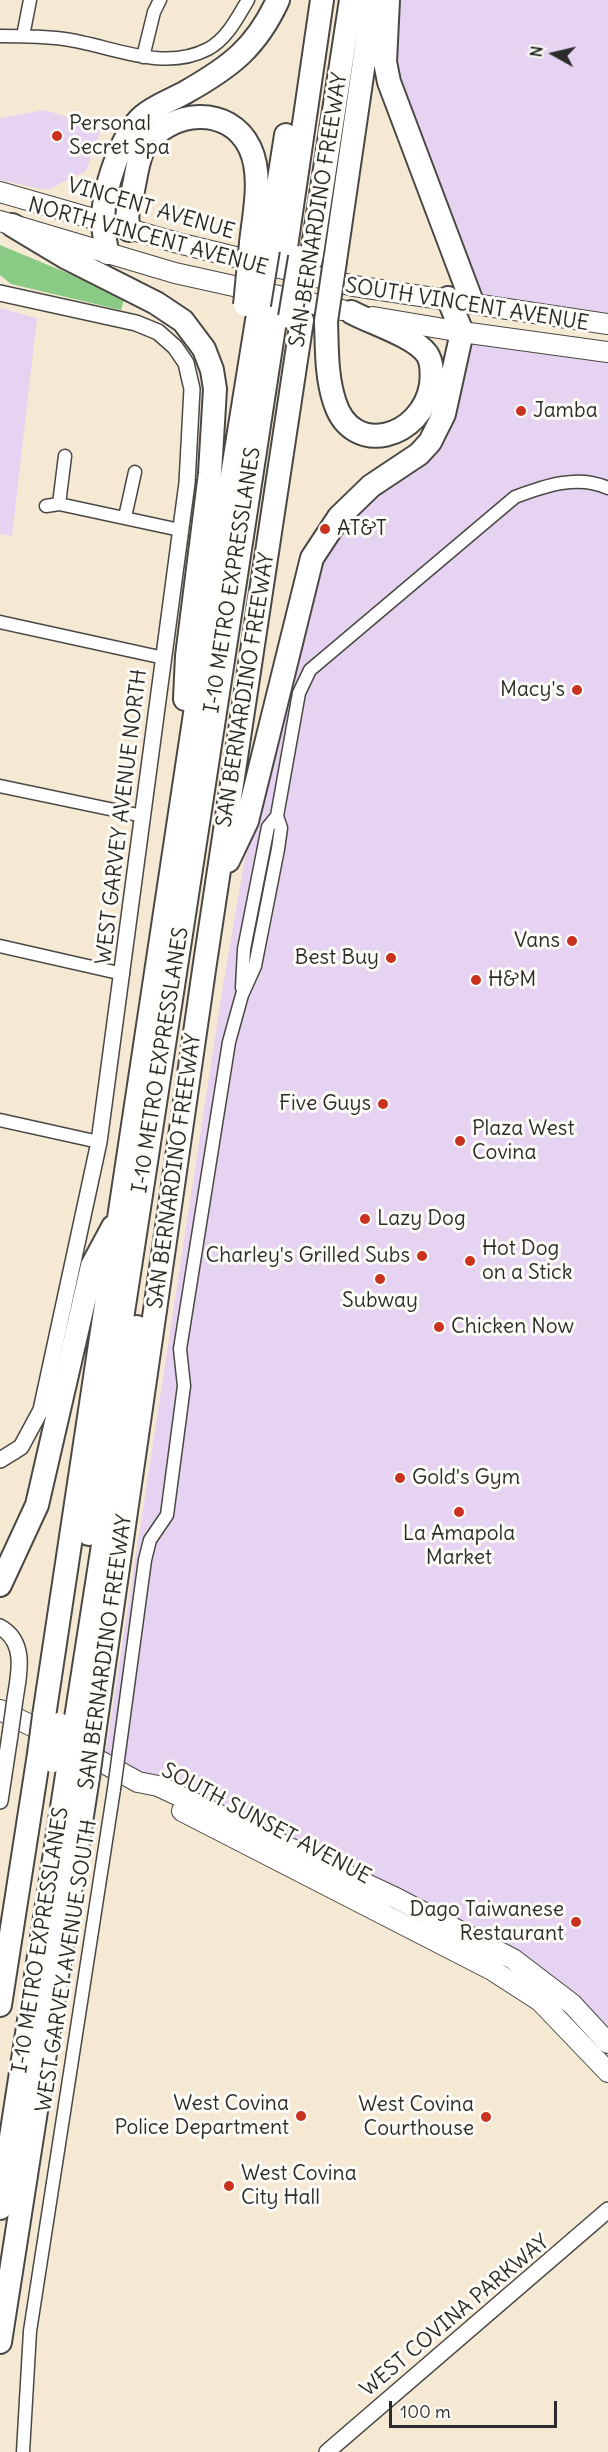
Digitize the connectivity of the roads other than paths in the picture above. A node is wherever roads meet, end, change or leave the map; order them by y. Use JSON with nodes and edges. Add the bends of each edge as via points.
{"nodes":[{"id":1,"x":30,"y":0,"type":"edge"},
{"id":2,"x":160,"y":0,"type":"edge"},
{"id":3,"x":248,"y":0,"type":"edge"},
{"id":4,"x":278,"y":0,"type":"edge"},
{"id":5,"x":307,"y":0,"type":"edge"},
{"id":6,"x":322,"y":0,"type":"edge"},
{"id":7,"x":338,"y":0,"type":"edge"},
{"id":8,"x":351,"y":0,"type":"edge"},
{"id":9,"x":373,"y":0,"type":"edge"},
{"id":10,"x":388,"y":0,"type":"edge"},
{"id":11,"x":0,"y":36,"type":"edge"},
{"id":12,"x":23,"y":36,"type":"junction"},
{"id":13,"x":143,"y":57,"type":"junction"},
{"id":14,"x":0,"y":192,"type":"edge"},
{"id":15,"x":103,"y":220,"type":"junction"},
{"id":16,"x":6,"y":223,"type":"edge"},
{"id":17,"x":129,"y":230,"type":"junction"},
{"id":18,"x":107,"y":253,"type":"junction"},
{"id":19,"x":284,"y":256,"type":"junction"},
{"id":20,"x":0,"y":293,"type":"edge"},
{"id":21,"x":448,"y":298,"type":"junction"},
{"id":22,"x":472,"y":302,"type":"junction"},
{"id":23,"x":276,"y":311,"type":"junction"},
{"id":24,"x":351,"y":312,"type":"junction"},
{"id":25,"x":608,"y":324,"type":"edge"},
{"id":26,"x":462,"y":332,"type":"junction"},
{"id":27,"x":608,"y":352,"type":"edge"},
{"id":28,"x":65,"y":456,"type":"dead end"},
{"id":29,"x":135,"y":472,"type":"dead end"},
{"id":30,"x":608,"y":488,"type":"edge"},
{"id":31,"x":125,"y":517,"type":"junction"},
{"id":32,"x":180,"y":530,"type":"junction"},
{"id":33,"x":0,"y":622,"type":"edge"},
{"id":34,"x":164,"y":658,"type":"junction"},
{"id":35,"x":0,"y":786,"type":"edge"},
{"id":36,"x":183,"y":805,"type":"junction"},
{"id":37,"x":143,"y":816,"type":"junction"},
{"id":38,"x":217,"y":884,"type":"junction"},
{"id":39,"x":0,"y":946,"type":"edge"},
{"id":40,"x":123,"y":974,"type":"junction"},
{"id":41,"x":0,"y":1119,"type":"edge"},
{"id":42,"x":99,"y":1142,"type":"junction"},
{"id":43,"x":122,"y":1210,"type":"junction"},
{"id":44,"x":0,"y":1460,"type":"edge"},
{"id":45,"x":0,"y":1584,"type":"edge"},
{"id":46,"x":0,"y":1627,"type":"edge"},
{"id":47,"x":8,"y":1704,"type":"edge"},
{"id":48,"x":66,"y":1747,"type":"junction"},
{"id":49,"x":138,"y":1782,"type":"junction"},
{"id":50,"x":0,"y":1801,"type":"edge"},
{"id":51,"x":0,"y":2006,"type":"edge"},
{"id":52,"x":608,"y":2043,"type":"edge"},
{"id":53,"x":608,"y":2072,"type":"edge"},
{"id":54,"x":0,"y":2121,"type":"edge"},
{"id":55,"x":0,"y":2208,"type":"edge"},
{"id":56,"x":608,"y":2210,"type":"edge"},
{"id":57,"x":0,"y":2342,"type":"edge"},
{"id":58,"x":23,"y":2452,"type":"edge"},
{"id":59,"x":327,"y":2452,"type":"edge"}],
"edges":[{"from":1,"to":12,"type":"street"},
{"from":2,"to":13,"type":"street"},
{"from":3,"to":13,"type":"street","via":[[229,32],[208,49],[182,57]]},
{"from":4,"to":15,"type":"highway","via":[[260,32],[226,69],[142,117],[125,139],[111,178]]},
{"from":5,"to":19,"type":"highway","name":"SAN BERNARDINO FREEWAY"},
{"from":6,"to":19,"type":"highway"},
{"from":7,"to":19,"type":"highway"},
{"from":8,"to":19,"type":"highway","name":"SAN BERNARDINO FREEWAY"},
{"from":9,"to":24,"type":"highway","bridge":true,"via":[[326,321],[330,383],[343,419],[365,433],[393,434],[406,428],[425,406],[432,378],[431,362],[420,346]]},
{"from":10,"to":22,"type":"highway","via":[[385,62],[389,82]]},
{"from":11,"to":12,"type":"street"},
{"from":12,"to":13,"type":"street","via":[[64,39]]},
{"from":14,"to":15,"type":"main road","name":"VINCENT AVENUE"},
{"from":15,"to":17,"type":"main road","name":"VINCENT AVENUE"},
{"from":15,"to":18,"type":"highway"},
{"from":16,"to":18,"type":"main road","name":"NORTH VINCENT AVENUE"},
{"from":16,"to":36,"type":"highway","via":[[183,321],[204,349],[212,370],[215,389],[210,473],[187,656]]},
{"from":17,"to":19,"type":"main road","name":"VINCENT AVENUE"},
{"from":17,"to":19,"type":"highway","via":[[125,216],[143,149],[168,125],[202,116],[231,125],[250,149],[256,189]]},
{"from":18,"to":23,"type":"main road","name":"NORTH VINCENT AVENUE"},
{"from":19,"to":21,"type":"main road","name":"SOUTH VINCENT AVENUE","via":[[354,286]]},
{"from":19,"to":23,"type":"highway","bridge":true},
{"from":19,"to":23,"type":"highway","name":"SAN BERNARDINO FREEWAY"},
{"from":20,"to":32,"type":"street","name":"WEST GARVEY AVENUE NORTH","via":[[136,323],[158,332],[175,346],[186,363],[192,389],[191,438]]},
{"from":21,"to":22,"type":"main road","name":"SOUTH VINCENT AVENUE"},
{"from":21,"to":26,"type":"highway"},
{"from":22,"to":25,"type":"main road","name":"SOUTH VINCENT AVENUE"},
{"from":23,"to":24,"type":"main road","name":"SOUTH VINCENT AVENUE"},
{"from":23,"to":36,"type":"highway","name":"SAN BERNARDINO FREEWAY","via":[[227,429],[231,475]]},
{"from":23,"to":38,"type":"highway","name":"SAN BERNARDINO FREEWAY"},
{"from":23,"to":48,"type":"highway","name":"I-10 METRO EXPRESSLANES"},
{"from":24,"to":26,"type":"main road","name":"SOUTH VINCENT AVENUE"},
{"from":26,"to":27,"type":"main road","name":"SOUTH VINCENT AVENUE"},
{"from":26,"to":38,"type":"highway","via":[[446,406],[430,442],[410,462],[353,502],[312,558],[247,822]]},
{"from":28,"to":31,"type":"street","via":[[52,505]]},
{"from":29,"to":31,"type":"street"},
{"from":30,"to":58,"type":"street","name":"WEST GARVEY AVENUE SOUTH","bridge":true,"via":[[600,484],[555,482],[515,496],[310,670],[299,693],[277,816],[268,827],[244,949],[242,995],[229,1042],[180,1349],[184,1386],[167,1515],[150,1540],[144,1560],[114,1789],[30,2331]]},
{"from":31,"to":32,"type":"street"},
{"from":32,"to":34,"type":"street","name":"WEST GARVEY AVENUE NORTH"},
{"from":33,"to":34,"type":"street"},
{"from":34,"to":37,"type":"street","name":"WEST GARVEY AVENUE NORTH"},
{"from":35,"to":37,"type":"street"},
{"from":36,"to":43,"type":"highway","name":"SAN BERNARDINO FREEWAY"},
{"from":37,"to":40,"type":"street","name":"WEST GARVEY AVENUE NORTH"},
{"from":38,"to":48,"type":"highway","name":"SAN BERNARDINO FREEWAY"},
{"from":39,"to":40,"type":"street"},
{"from":40,"to":42,"type":"street","name":"WEST GARVEY AVENUE NORTH"},
{"from":41,"to":42,"type":"street"},
{"from":42,"to":44,"type":"street","name":"WEST GARVEY AVENUE NORTH","via":[[41,1410],[21,1447]]},
{"from":43,"to":45,"type":"highway","via":[[92,1266],[37,1505]]},
{"from":43,"to":48,"type":"highway","name":"SAN BERNARDINO FREEWAY"},
{"from":46,"to":47,"type":"street","via":[[18,1648],[19,1670]]},
{"from":47,"to":48,"type":"main road"},
{"from":47,"to":50,"type":"street","bridge":true,"via":[[10,1735]]},
{"from":48,"to":49,"type":"main road"},
{"from":48,"to":51,"type":"highway","name":"SAN BERNARDINO FREEWAY"},
{"from":48,"to":54,"type":"highway","name":"I-10 METRO EXPRESSLANES"},
{"from":48,"to":55,"type":"highway","name":"I-10 METRO EXPRESSLANES"},
{"from":48,"to":57,"type":"highway","name":"SAN BERNARDINO FREEWAY"},
{"from":49,"to":52,"type":"main road","name":"SOUTH SUNSET AVENUE","via":[[158,1786],[306,1855],[513,1959],[572,2004]]},
{"from":49,"to":53,"type":"main road","name":"SOUTH SUNSET AVENUE","via":[[154,1797],[492,1970],[540,2001]]},
{"from":56,"to":59,"type":"street","name":"WEST COVINA PARKWAY"}]}
